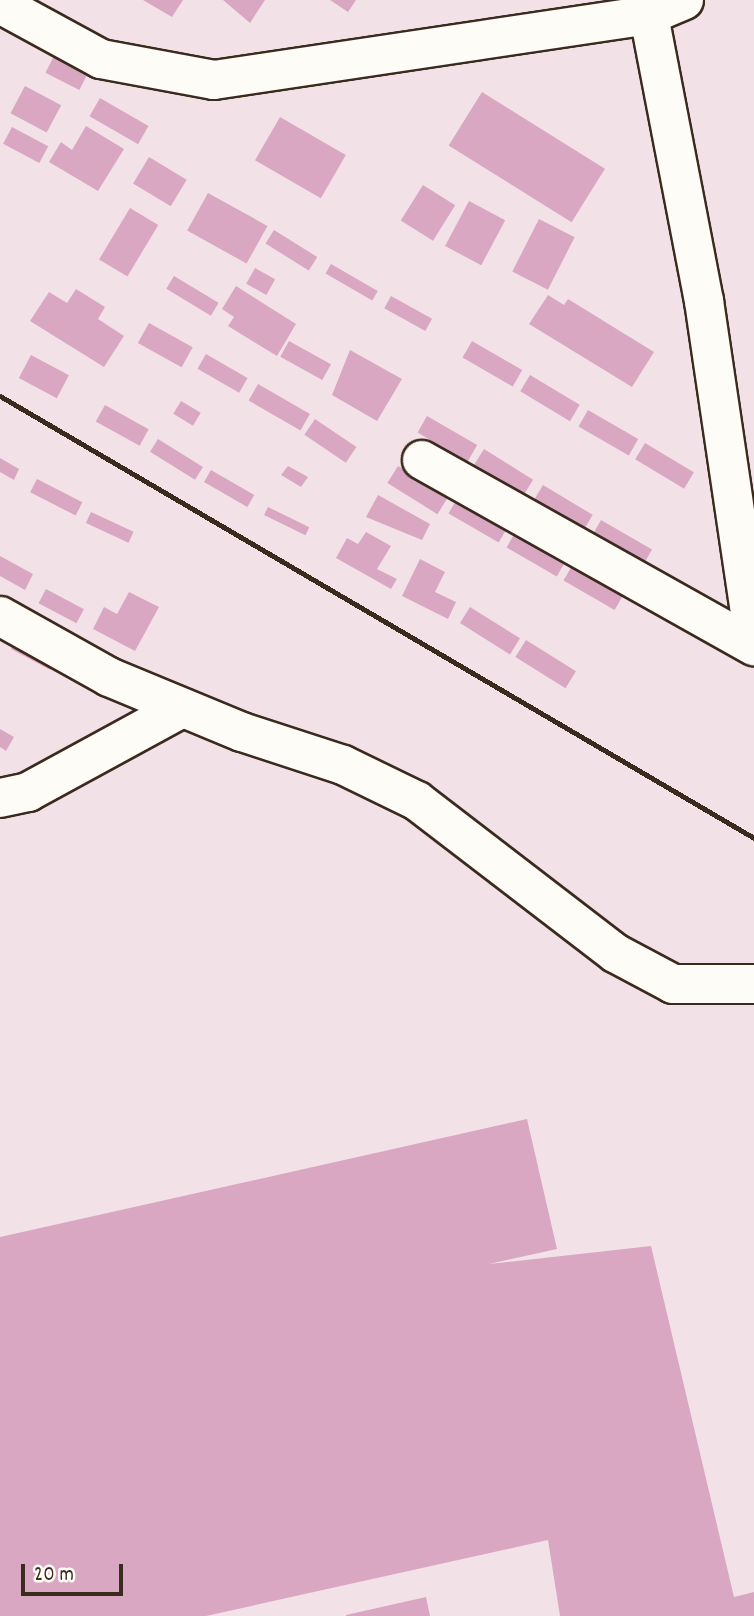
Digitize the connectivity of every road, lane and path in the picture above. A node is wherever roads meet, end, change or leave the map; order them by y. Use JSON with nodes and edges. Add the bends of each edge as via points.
{"nodes":[{"id":1,"x":684,"y":0,"type":"edge"},
{"id":2,"x":0,"y":4,"type":"edge"},
{"id":3,"x":648,"y":7,"type":"edge"},
{"id":4,"x":422,"y":460,"type":"dead end"},
{"id":5,"x":748,"y":560,"type":"edge"},
{"id":6,"x":0,"y":616,"type":"edge"},
{"id":7,"x":754,"y":638,"type":"edge"},
{"id":8,"x":754,"y":646,"type":"edge"},
{"id":9,"x":182,"y":708,"type":"junction"},
{"id":10,"x":0,"y":798,"type":"edge"},
{"id":11,"x":754,"y":984,"type":"edge"}],
"edges":[{"from":1,"to":3,"type":"street"},
{"from":2,"to":3,"type":"street","via":[[101,59],[214,80]]},
{"from":3,"to":5,"type":"street"},
{"from":4,"to":8,"type":"street"},
{"from":5,"to":7,"type":"street"},
{"from":6,"to":9,"type":"street","via":[[109,677]]},
{"from":9,"to":10,"type":"street","via":[[28,792]]},
{"from":9,"to":11,"type":"street","via":[[344,765],[416,801],[603,945],[673,984]]}]}
